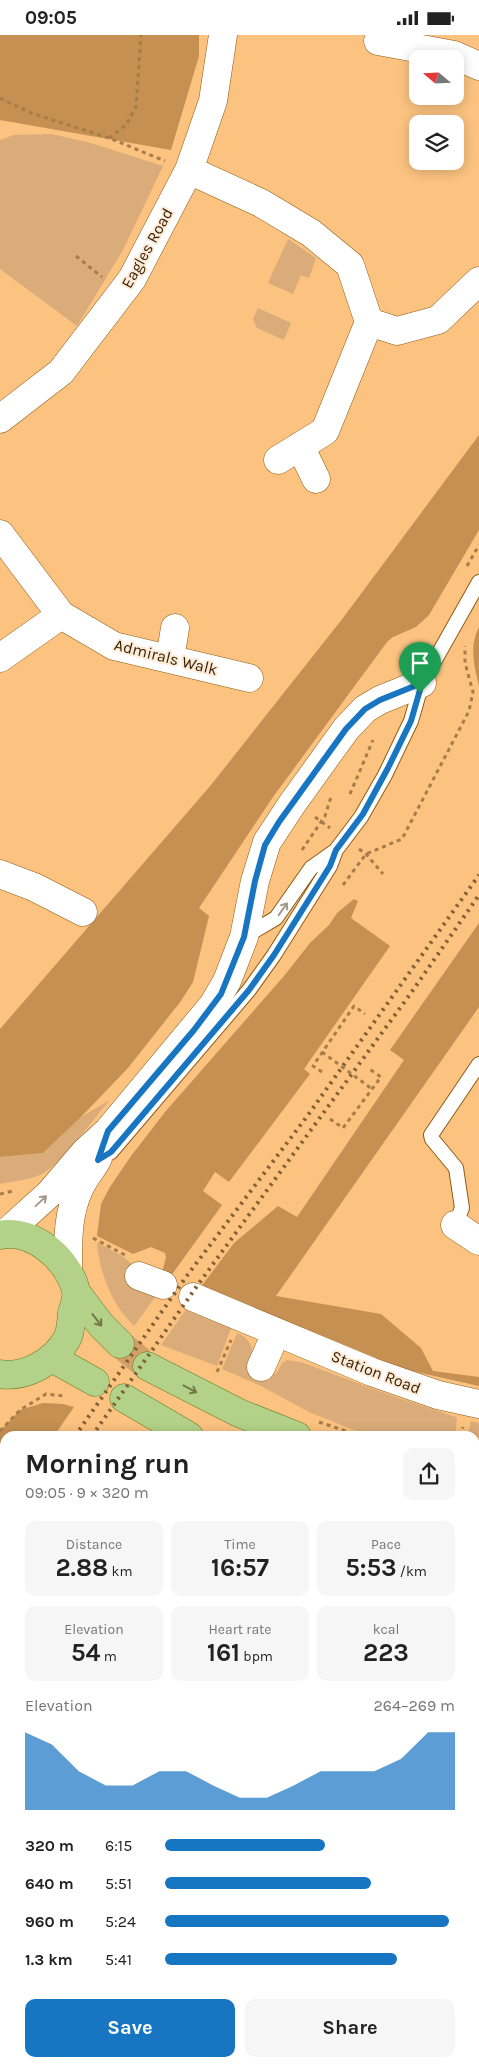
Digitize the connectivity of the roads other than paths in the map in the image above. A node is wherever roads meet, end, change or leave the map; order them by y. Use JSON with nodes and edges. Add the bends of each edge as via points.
{"nodes":[{"id":1,"x":223,"y":35,"type":"edge"},
{"id":2,"x":378,"y":41,"type":"dead end"},
{"id":3,"x":479,"y":66,"type":"edge"},
{"id":4,"x":188,"y":170,"type":"junction"},
{"id":5,"x":479,"y":281,"type":"edge"},
{"id":6,"x":369,"y":322,"type":"junction"},
{"id":7,"x":0,"y":419,"type":"edge"},
{"id":8,"x":300,"y":446,"type":"junction"},
{"id":9,"x":278,"y":460,"type":"dead end"},
{"id":10,"x":316,"y":479,"type":"dead end"},
{"id":11,"x":0,"y":534,"type":"edge"},
{"id":12,"x":479,"y":582,"type":"edge"},
{"id":13,"x":61,"y":615,"type":"junction"},
{"id":14,"x":175,"y":628,"type":"dead end"},
{"id":15,"x":0,"y":658,"type":"edge"},
{"id":16,"x":170,"y":659,"type":"junction"},
{"id":17,"x":249,"y":678,"type":"dead end"},
{"id":18,"x":422,"y":683,"type":"junction"},
{"id":19,"x":336,"y":850,"type":"junction"},
{"id":20,"x":0,"y":874,"type":"edge"},
{"id":21,"x":83,"y":912,"type":"dead end"},
{"id":22,"x":244,"y":937,"type":"junction"},
{"id":23,"x":479,"y":1064,"type":"edge"},
{"id":24,"x":108,"y":1131,"type":"junction"},
{"id":25,"x":98,"y":1160,"type":"junction"},
{"id":26,"x":455,"y":1225,"type":"joint"},
{"id":27,"x":2,"y":1235,"type":"edge"},
{"id":28,"x":479,"y":1241,"type":"edge"},
{"id":29,"x":72,"y":1282,"type":"junction"},
{"id":30,"x":193,"y":1297,"type":"dead end"},
{"id":31,"x":276,"y":1333,"type":"junction"},
{"id":32,"x":120,"y":1344,"type":"tunnel mouth"},
{"id":33,"x":52,"y":1358,"type":"junction"},
{"id":34,"x":147,"y":1366,"type":"tunnel mouth"},
{"id":35,"x":261,"y":1367,"type":"dead end"},
{"id":36,"x":3,"y":1378,"type":"edge"},
{"id":37,"x":95,"y":1382,"type":"dead end"},
{"id":38,"x":124,"y":1398,"type":"dead end"},
{"id":39,"x":479,"y":1404,"type":"edge"},
{"id":40,"x":305,"y":1427,"type":"edge"},
{"id":41,"x":180,"y":1431,"type":"edge"}],
"edges":[{"from":1,"to":4,"type":"street","name":"Eagles Road","via":[[213,101]]},
{"from":2,"to":3,"type":"street","via":[[454,55]]},
{"from":4,"to":6,"type":"street","via":[[261,203],[312,233],[350,265]]},
{"from":4,"to":7,"type":"street","name":"Eagles Road","via":[[122,293],[61,372]]},
{"from":5,"to":6,"type":"street","via":[[438,320],[397,331]]},
{"from":6,"to":8,"type":"street","via":[[325,431]]},
{"from":8,"to":9,"type":"street"},
{"from":8,"to":10,"type":"street"},
{"from":11,"to":13,"type":"street","name":"Admirals Walk"},
{"from":12,"to":18,"type":"lane"},
{"from":13,"to":15,"type":"street"},
{"from":13,"to":16,"type":"street","name":"Admirals Walk","via":[[114,646]]},
{"from":14,"to":16,"type":"street"},
{"from":16,"to":17,"type":"street","name":"Admirals Walk"},
{"from":18,"to":19,"type":"lane","via":[[411,721],[388,768],[363,814]]},
{"from":18,"to":22,"type":"street","via":[[365,709],[346,729],[292,804],[265,845]]},
{"from":22,"to":19,"type":"lane","one_way":true,"via":[[276,918],[311,868]]},
{"from":19,"to":25,"type":"lane","via":[[330,866],[243,998],[111,1152]]},
{"from":20,"to":21,"type":"street"},
{"from":22,"to":24,"type":"street","via":[[227,981],[213,1005]]},
{"from":23,"to":26,"type":"lane","via":[[430,1135],[456,1168],[462,1208]]},
{"from":24,"to":25,"type":"street"},
{"from":27,"to":24,"type":"street","one_way":true,"via":[[50,1193]]},
{"from":25,"to":29,"type":"street","via":[[79,1189],[71,1211],[68,1228]]},
{"from":26,"to":28,"type":"street"},
{"from":27,"to":29,"type":"main road","via":[[23,1236],[45,1246]]},
{"from":29,"to":32,"type":"main road","one_way":true,"via":[[101,1325]]},
{"from":29,"to":33,"type":"main road","via":[[68,1338]]},
{"from":30,"to":31,"type":"street","name":"Station Road"},
{"from":31,"to":35,"type":"street"},
{"from":31,"to":39,"type":"street","name":"Station Road","via":[[402,1383],[458,1401]]},
{"from":33,"to":36,"type":"main road","via":[[32,1371]]},
{"from":33,"to":37,"type":"main road"},
{"from":34,"to":40,"type":"main road","one_way":true,"via":[[246,1417]]},
{"from":38,"to":41,"type":"main road"}]}
